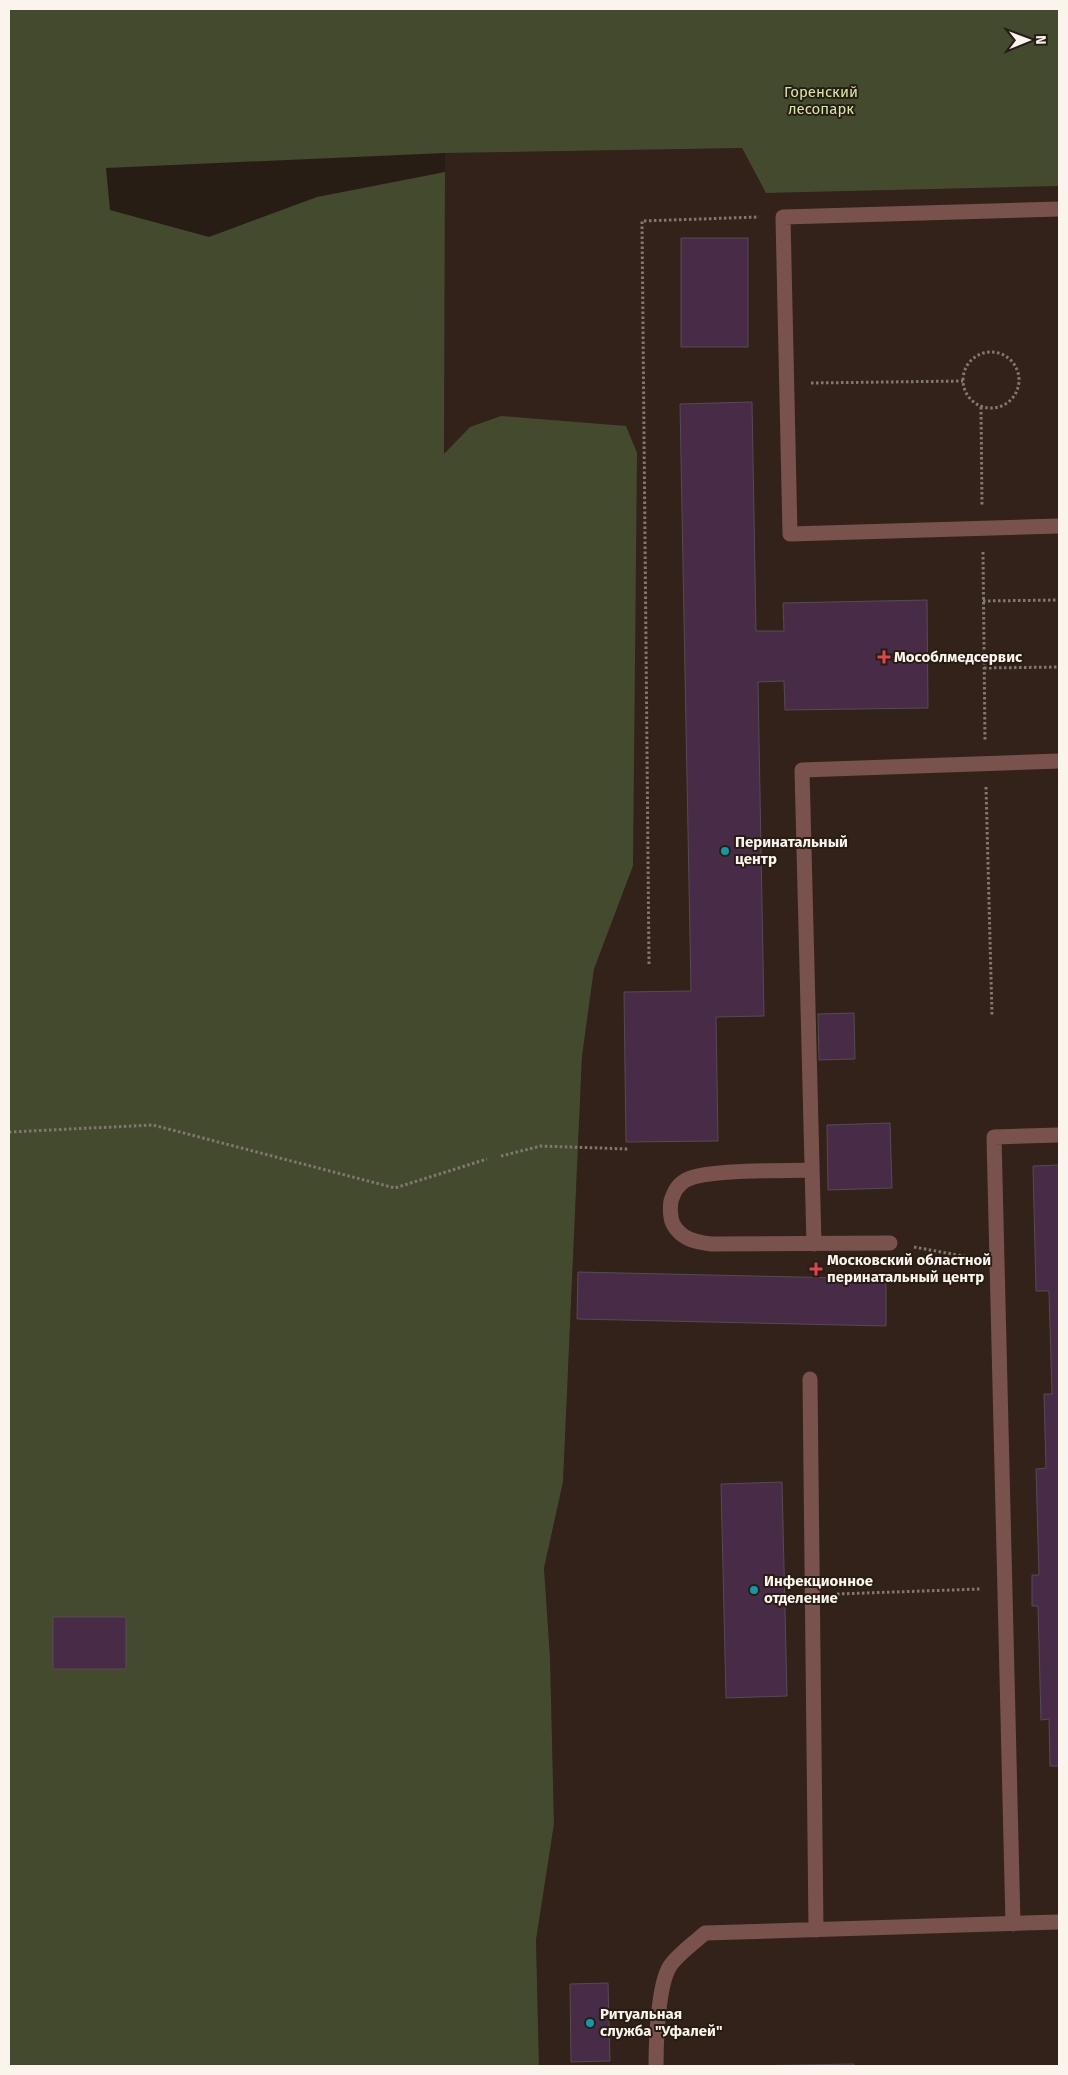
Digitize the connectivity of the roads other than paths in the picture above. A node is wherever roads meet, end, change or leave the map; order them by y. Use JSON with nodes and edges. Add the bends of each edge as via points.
{"nodes":[{"id":1,"x":1059,"y":209,"type":"edge"},
{"id":2,"x":1059,"y":526,"type":"edge"},
{"id":3,"x":1059,"y":760,"type":"edge"},
{"id":4,"x":1059,"y":1135,"type":"edge"},
{"id":5,"x":812,"y":1170,"type":"junction"},
{"id":6,"x":890,"y":1243,"type":"road end"},
{"id":7,"x":814,"y":1244,"type":"junction"},
{"id":8,"x":810,"y":1379,"type":"dead end"},
{"id":9,"x":1059,"y":1922,"type":"edge"},
{"id":10,"x":1013,"y":1924,"type":"junction"},
{"id":11,"x":816,"y":1930,"type":"junction"},
{"id":12,"x":656,"y":2066,"type":"edge"}],
"edges":[{"from":1,"to":2,"type":"lane","via":[[783,217],[790,534]]},
{"from":3,"to":5,"type":"lane","via":[[802,770]]},
{"from":4,"to":10,"type":"lane","via":[[994,1137]]},
{"from":5,"to":7,"type":"lane"},
{"from":5,"to":7,"type":"lane","via":[[698,1176],[681,1184],[674,1191],[670,1204],[671,1222],[680,1235],[699,1242]]},
{"from":6,"to":7,"type":"lane"},
{"from":8,"to":11,"type":"lane"},
{"from":9,"to":10,"type":"lane"},
{"from":10,"to":11,"type":"lane"},
{"from":11,"to":12,"type":"lane","via":[[705,1933],[670,1965],[667,1972],[659,2008]]}]}
